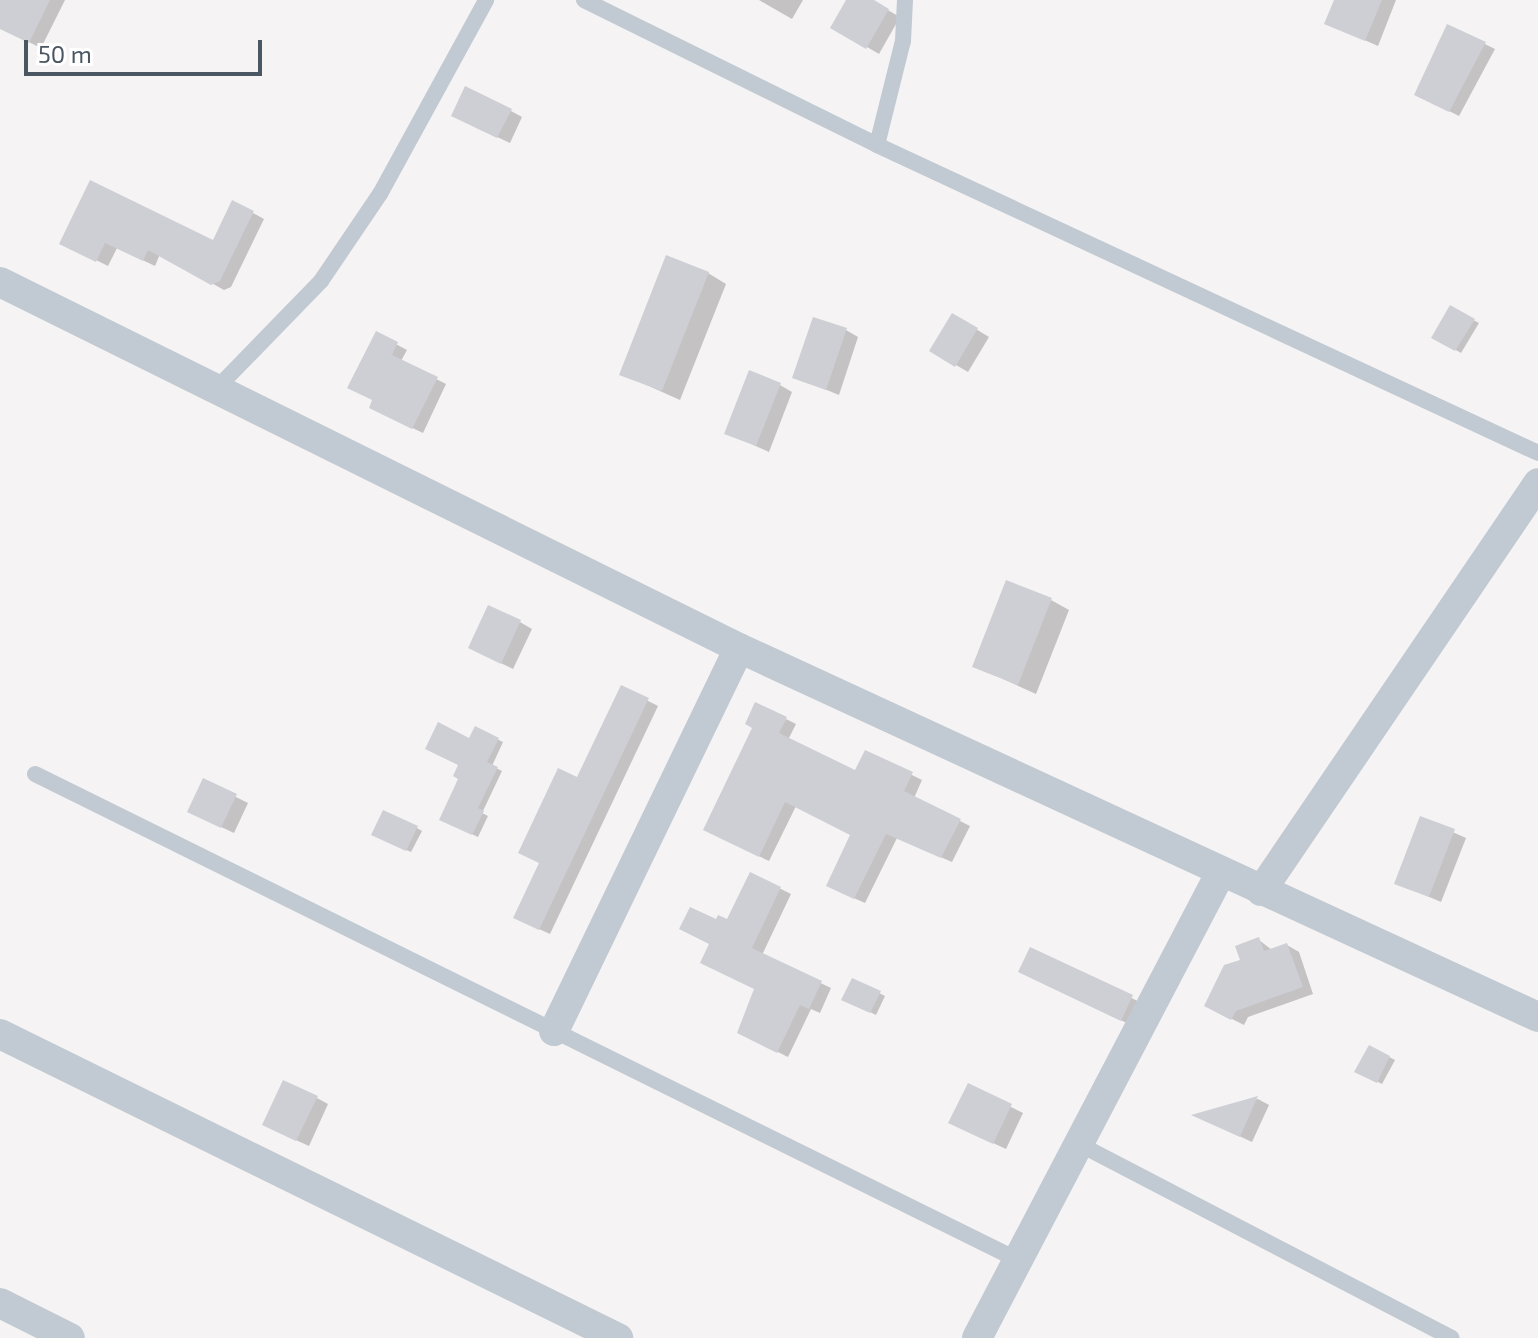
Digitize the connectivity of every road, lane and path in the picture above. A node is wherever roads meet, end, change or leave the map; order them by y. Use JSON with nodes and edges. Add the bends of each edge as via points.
{"nodes":[{"id":1,"x":486,"y":0,"type":"edge"},
{"id":2,"x":584,"y":0,"type":"edge"},
{"id":3,"x":905,"y":0,"type":"edge"},
{"id":4,"x":877,"y":145,"type":"junction"},
{"id":5,"x":0,"y":282,"type":"edge"},
{"id":6,"x":216,"y":389,"type":"junction"},
{"id":7,"x":1538,"y":453,"type":"edge"},
{"id":8,"x":1538,"y":483,"type":"edge"},
{"id":9,"x":739,"y":648,"type":"junction"},
{"id":10,"x":35,"y":774,"type":"dead end"},
{"id":11,"x":1221,"y":872,"type":"junction"},
{"id":12,"x":1261,"y":891,"type":"junction"},
{"id":13,"x":1538,"y":1017,"type":"edge"},
{"id":14,"x":554,"y":1031,"type":"junction"},
{"id":15,"x":0,"y":1034,"type":"edge"},
{"id":16,"x":1079,"y":1144,"type":"junction"},
{"id":17,"x":1018,"y":1260,"type":"junction"},
{"id":18,"x":0,"y":1303,"type":"edge"},
{"id":19,"x":70,"y":1338,"type":"edge"},
{"id":20,"x":618,"y":1338,"type":"edge"},
{"id":21,"x":977,"y":1338,"type":"edge"},
{"id":22,"x":1452,"y":1338,"type":"edge"}],
"edges":[{"from":1,"to":6,"type":"lane","via":[[380,194],[321,281]]},
{"from":2,"to":4,"type":"lane"},
{"from":3,"to":4,"type":"lane","via":[[903,41]]},
{"from":4,"to":7,"type":"lane"},
{"from":5,"to":6,"type":"street"},
{"from":6,"to":9,"type":"street"},
{"from":8,"to":12,"type":"street"},
{"from":9,"to":11,"type":"street"},
{"from":9,"to":14,"type":"street"},
{"from":10,"to":14,"type":"lane"},
{"from":11,"to":12,"type":"street"},
{"from":11,"to":16,"type":"street"},
{"from":12,"to":13,"type":"street"},
{"from":14,"to":17,"type":"lane"},
{"from":15,"to":20,"type":"street"},
{"from":16,"to":17,"type":"street"},
{"from":16,"to":22,"type":"lane"},
{"from":17,"to":21,"type":"street"},
{"from":18,"to":19,"type":"street"}]}
